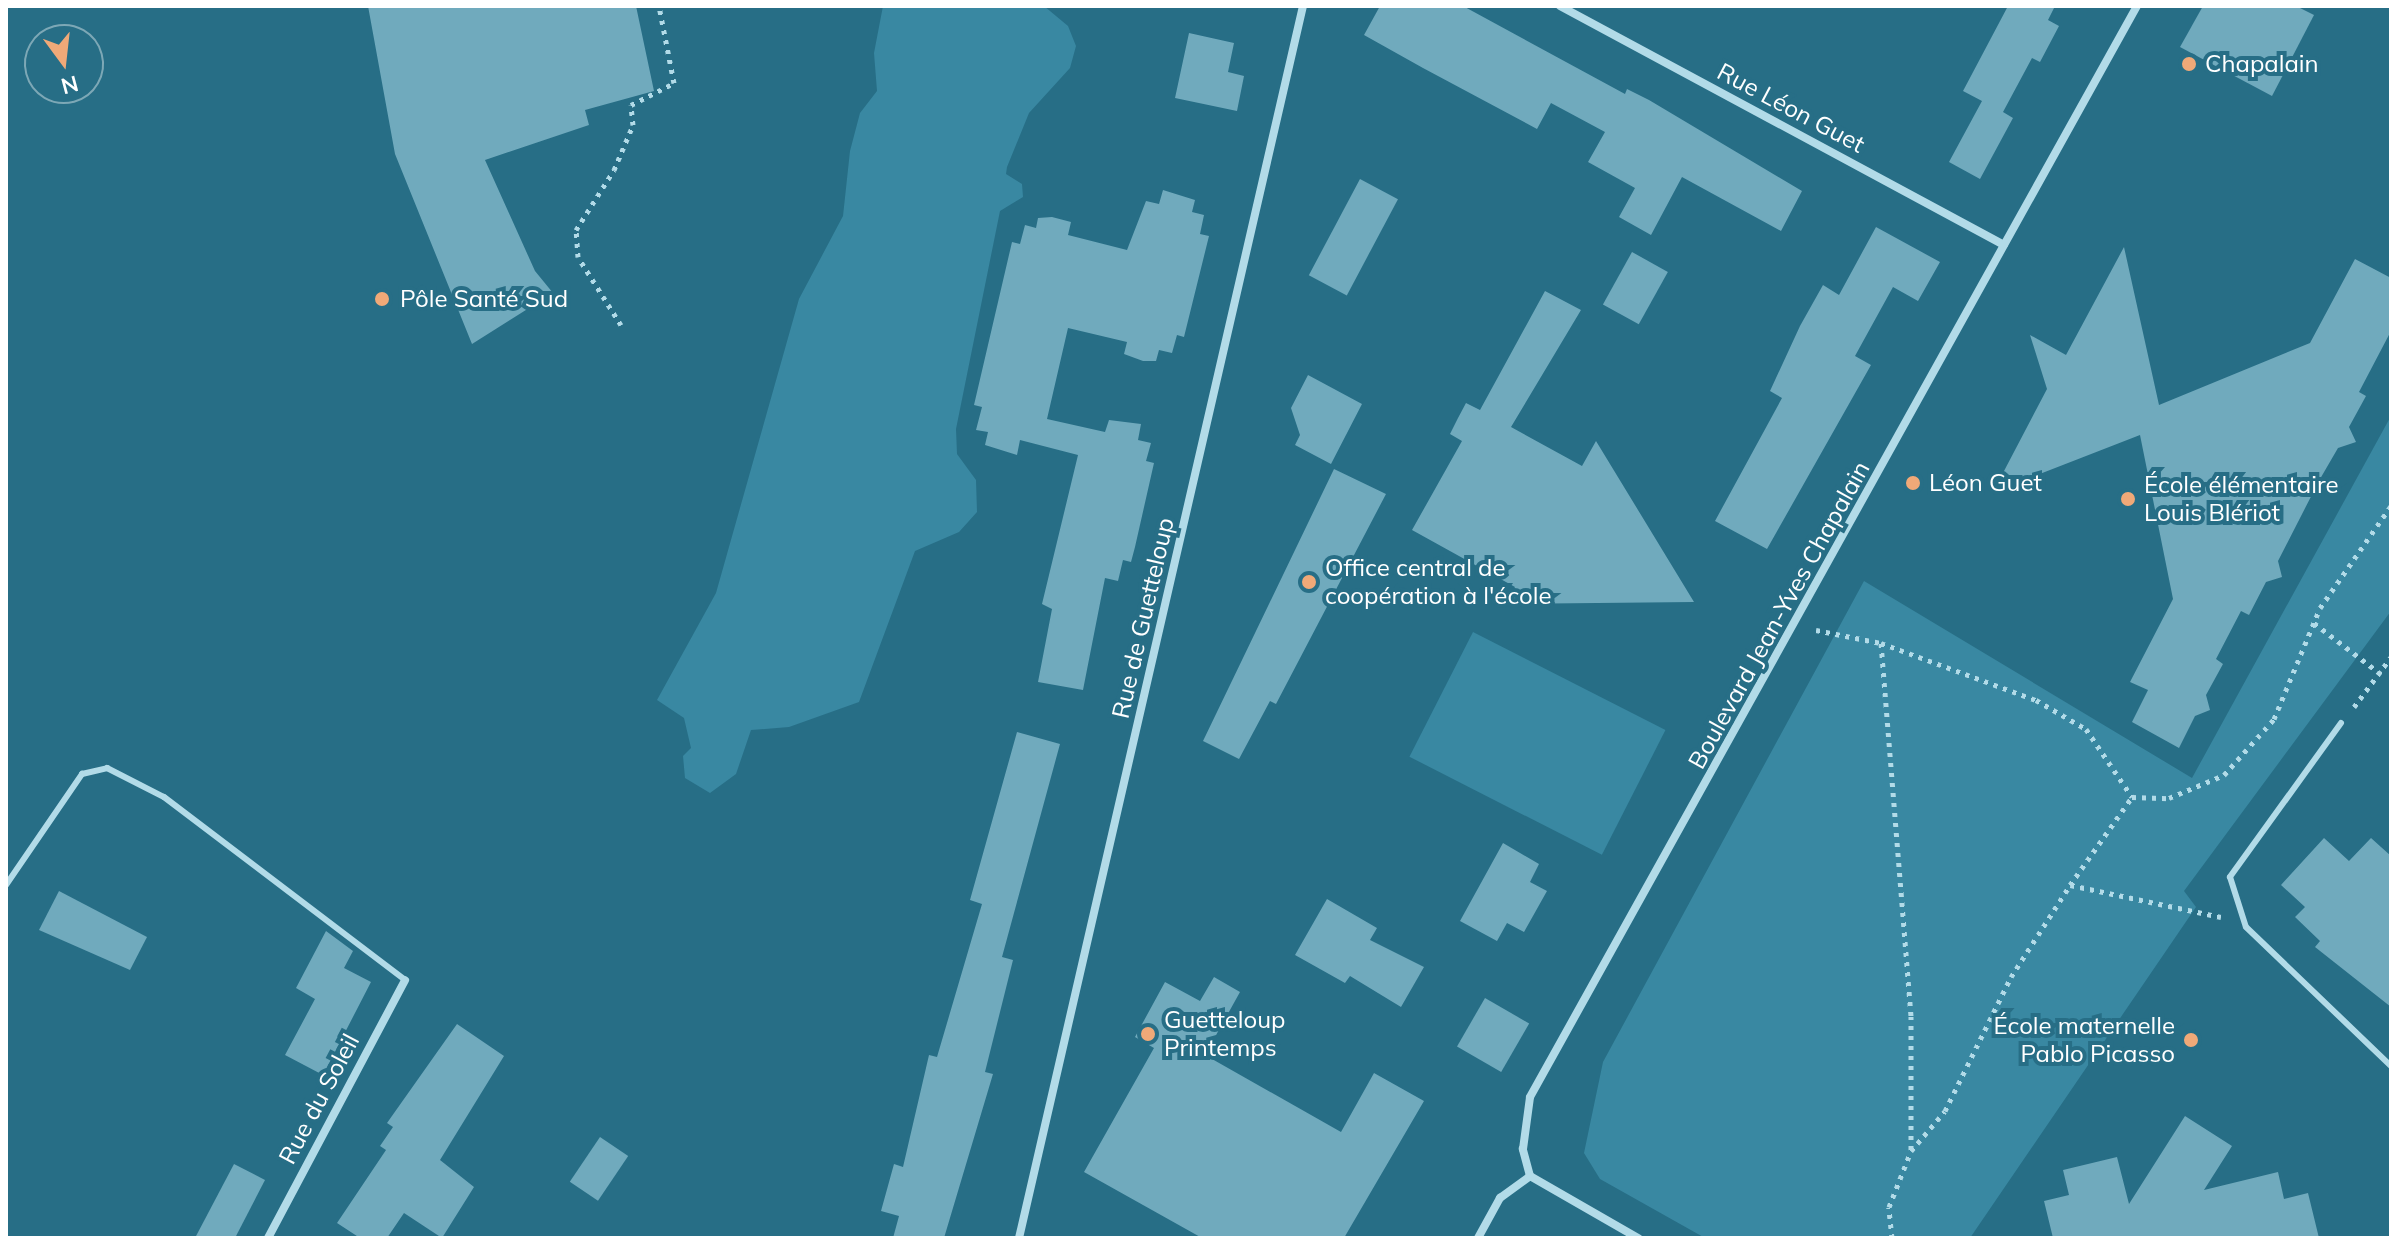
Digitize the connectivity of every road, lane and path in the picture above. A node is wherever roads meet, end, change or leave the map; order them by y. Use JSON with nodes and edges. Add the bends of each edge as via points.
{"nodes":[{"id":1,"x":659,"y":6,"type":"edge"},
{"id":2,"x":1303,"y":6,"type":"edge"},
{"id":3,"x":1560,"y":6,"type":"edge"},
{"id":4,"x":2137,"y":6,"type":"edge"},
{"id":5,"x":2004,"y":245,"type":"junction"},
{"id":6,"x":621,"y":325,"type":"dead end"},
{"id":7,"x":2391,"y":506,"type":"edge"},
{"id":8,"x":2314,"y":623,"type":"junction"},
{"id":9,"x":1797,"y":626,"type":"junction"},
{"id":10,"x":1881,"y":643,"type":"junction"},
{"id":11,"x":2391,"y":657,"type":"edge"},
{"id":12,"x":2381,"y":674,"type":"junction"},
{"id":13,"x":2341,"y":723,"type":"joint"},
{"id":14,"x":2132,"y":797,"type":"junction"},
{"id":15,"x":6,"y":885,"type":"edge"},
{"id":16,"x":2070,"y":885,"type":"junction"},
{"id":17,"x":2246,"y":927,"type":"junction"},
{"id":18,"x":405,"y":980,"type":"joint"},
{"id":19,"x":2391,"y":1066,"type":"edge"},
{"id":20,"x":1911,"y":1151,"type":"junction"},
{"id":21,"x":1530,"y":1176,"type":"junction"},
{"id":22,"x":268,"y":1238,"type":"edge"},
{"id":23,"x":1019,"y":1238,"type":"edge"},
{"id":24,"x":1478,"y":1238,"type":"edge"},
{"id":25,"x":1638,"y":1238,"type":"edge"},
{"id":26,"x":1892,"y":1238,"type":"edge"}],
"edges":[{"from":1,"to":6,"type":"path","via":[[674,83],[631,105],[633,125],[614,170],[576,230],[578,257]]},
{"from":2,"to":23,"type":"street","name":"Rue de Guetteloup"},
{"from":3,"to":5,"type":"street","name":"Rue Léon Guet"},
{"from":4,"to":5,"type":"street","name":"Boulevard Jean-Yves Chapalain"},
{"from":5,"to":9,"type":"street","name":"Boulevard Jean-Yves Chapalain"},
{"from":7,"to":8,"type":"path"},
{"from":8,"to":12,"type":"path"},
{"from":8,"to":14,"type":"path","via":[[2274,719],[2224,775],[2169,798]]},
{"from":9,"to":10,"type":"path"},
{"from":9,"to":21,"type":"street","name":"Boulevard Jean-Yves Chapalain","via":[[1530,1097],[1523,1149]]},
{"from":10,"to":14,"type":"path","via":[[2036,700],[2086,729]]},
{"from":10,"to":20,"type":"path","via":[[1911,1016]]},
{"from":11,"to":12,"type":"path"},
{"from":12,"to":13,"type":"path"},
{"from":13,"to":17,"type":"lane","via":[[2230,877]]},
{"from":14,"to":16,"type":"path"},
{"from":15,"to":18,"type":"lane","via":[[82,774],[107,768],[164,797]]},
{"from":16,"to":17,"type":"path","via":[[2196,907]]},
{"from":16,"to":20,"type":"path","via":[[2011,977],[1945,1111]]},
{"from":17,"to":19,"type":"lane"},
{"from":18,"to":22,"type":"street","name":"Rue du Soleil"},
{"from":20,"to":26,"type":"path","via":[[1889,1207]]},
{"from":21,"to":24,"type":"street","via":[[1500,1198]]},
{"from":21,"to":25,"type":"street"}]}
